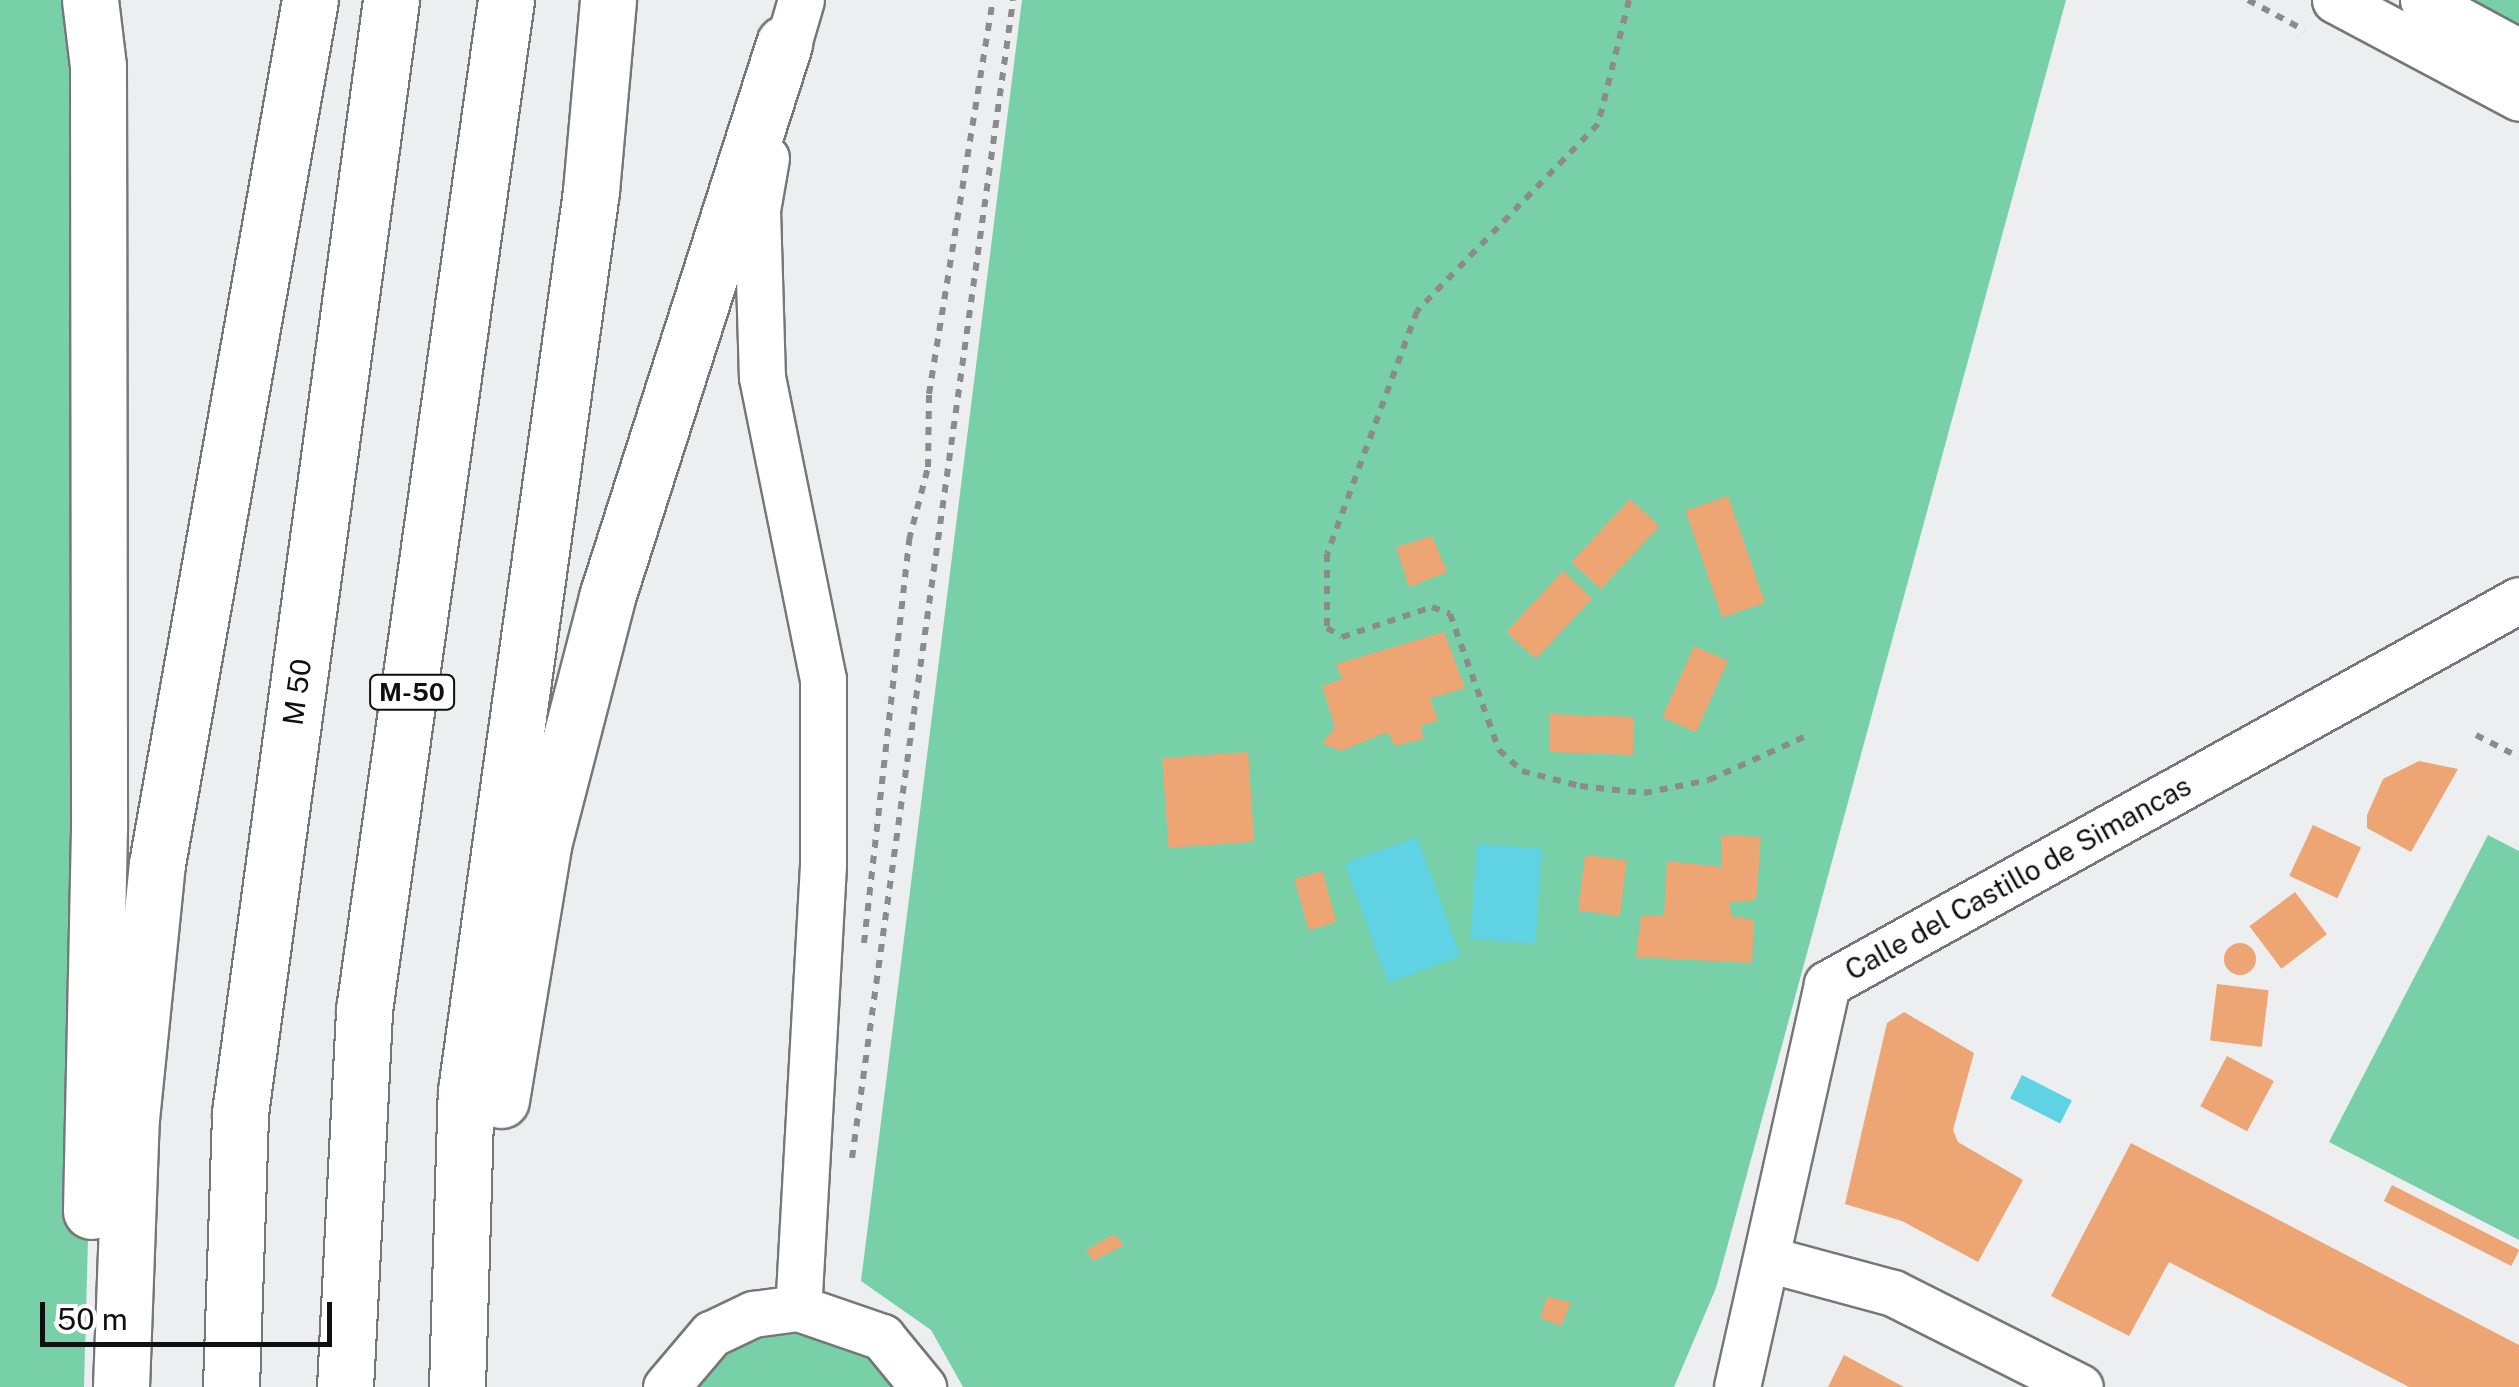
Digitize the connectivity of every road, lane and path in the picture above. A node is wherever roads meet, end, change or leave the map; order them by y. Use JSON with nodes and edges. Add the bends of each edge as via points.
{"nodes":[{"id":1,"x":90,"y":0,"type":"edge"},
{"id":2,"x":310,"y":0,"type":"edge"},
{"id":3,"x":391,"y":0,"type":"edge"},
{"id":4,"x":506,"y":0,"type":"edge"},
{"id":5,"x":608,"y":0,"type":"edge"},
{"id":6,"x":993,"y":0,"type":"edge"},
{"id":7,"x":1013,"y":0,"type":"edge"},
{"id":8,"x":1629,"y":0,"type":"edge"},
{"id":9,"x":2335,"y":0,"type":"edge"},
{"id":10,"x":2423,"y":0,"type":"edge"},
{"id":11,"x":792,"y":22,"type":"edge"},
{"id":12,"x":2519,"y":52,"type":"edge"},
{"id":13,"x":2519,"y":98,"type":"edge"},
{"id":14,"x":2519,"y":600,"type":"edge"},
{"id":15,"x":2476,"y":734,"type":"dead end"},
{"id":16,"x":1804,"y":737,"type":"dead end"},
{"id":17,"x":2519,"y":757,"type":"edge"},
{"id":18,"x":863,"y":953,"type":"dead end"},
{"id":19,"x":850,"y":1171,"type":"dead end"},
{"id":20,"x":1771,"y":1260,"type":"junction"},
{"id":21,"x":798,"y":1308,"type":"junction"},
{"id":22,"x":96,"y":1387,"type":"edge"},
{"id":23,"x":121,"y":1387,"type":"edge"},
{"id":24,"x":231,"y":1387,"type":"edge"},
{"id":25,"x":344,"y":1387,"type":"edge"},
{"id":26,"x":456,"y":1387,"type":"edge"},
{"id":27,"x":478,"y":1387,"type":"edge"},
{"id":28,"x":666,"y":1387,"type":"edge"},
{"id":29,"x":923,"y":1387,"type":"edge"},
{"id":30,"x":1737,"y":1387,"type":"edge"},
{"id":31,"x":2080,"y":1387,"type":"edge"}],
"edges":[{"from":1,"to":22,"type":"highway","via":[[98,66],[88,1316]]},
{"from":2,"to":23,"type":"highway","via":[[157,864],[131,1119]]},
{"from":3,"to":24,"type":"highway","name":"M 50","via":[[240,1113]]},
{"from":4,"to":25,"type":"highway","number":"M-50","via":[[364,1010]]},
{"from":5,"to":26,"type":"highway","via":[[591,191],[466,1091]]},
{"from":6,"to":18,"type":"path","via":[[929,394],[928,467],[908,540]]},
{"from":7,"to":19,"type":"path"},
{"from":8,"to":16,"type":"path","via":[[1598,124],[1417,311],[1327,554],[1327,628],[1342,637],[1432,607],[1450,614],[1500,750],[1522,772],[1580,786],[1644,793],[1710,780]]},
{"from":9,"to":13,"type":"street"},
{"from":10,"to":12,"type":"street"},
{"from":11,"to":21,"type":"street","via":[[757,210],[762,377],[823,679],[823,865]]},
{"from":11,"to":27,"type":"highway","via":[[607,597],[544,845],[501,1101]]},
{"from":14,"to":20,"type":"street","name":"Calle del Castillo de Simancas","via":[[1827,984]]},
{"from":15,"to":17,"type":"path"},
{"from":20,"to":30,"type":"street","name":"Calle del Castillo de Simancas"},
{"from":20,"to":31,"type":"street","via":[[1892,1292]]},
{"from":21,"to":28,"type":"street","via":[[752,1314],[711,1334]]},
{"from":21,"to":29,"type":"street","via":[[882,1336]]}]}
